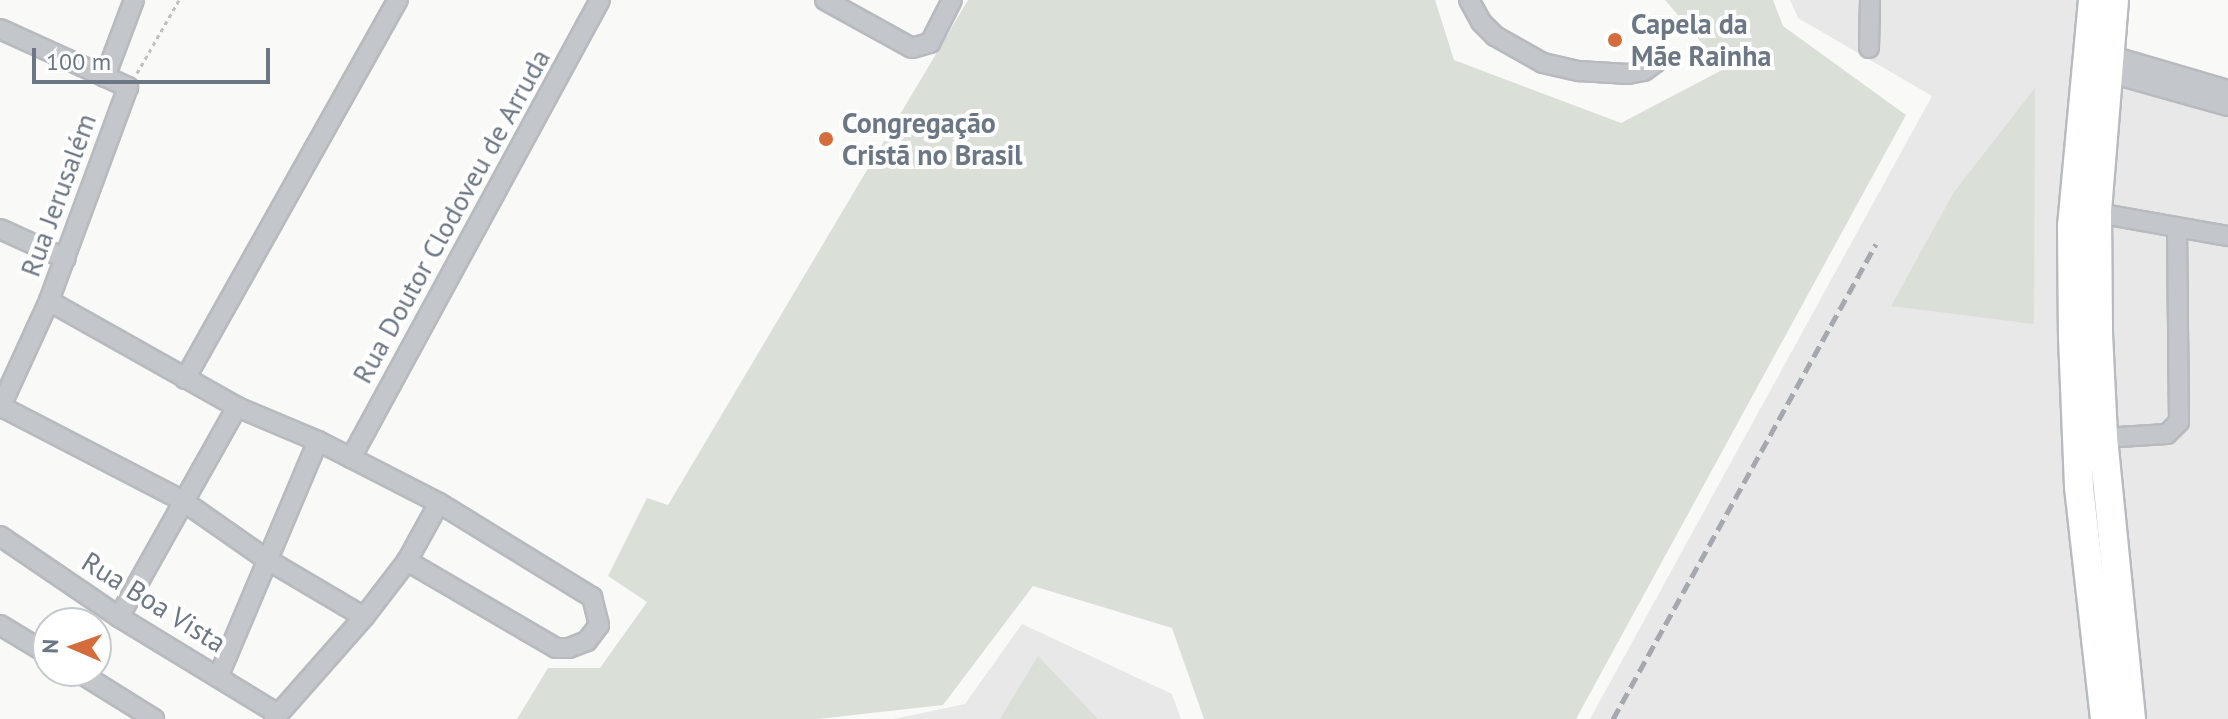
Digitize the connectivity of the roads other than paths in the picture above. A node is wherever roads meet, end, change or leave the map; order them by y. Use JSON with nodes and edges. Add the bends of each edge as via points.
{"nodes":[{"id":1,"x":134,"y":0,"type":"edge"},
{"id":2,"x":398,"y":0,"type":"edge"},
{"id":3,"x":600,"y":0,"type":"edge"},
{"id":4,"x":825,"y":0,"type":"edge"},
{"id":5,"x":952,"y":0,"type":"edge"},
{"id":6,"x":1469,"y":0,"type":"edge"},
{"id":7,"x":1870,"y":0,"type":"edge"},
{"id":8,"x":2102,"y":5,"type":"edge"},
{"id":9,"x":0,"y":29,"type":"edge"},
{"id":10,"x":1869,"y":48,"type":"dead end"},
{"id":11,"x":1655,"y":63,"type":"dead end"},
{"id":12,"x":2108,"y":64,"type":"junction"},
{"id":13,"x":105,"y":77,"type":"junction"},
{"id":14,"x":2228,"y":90,"type":"edge"},
{"id":15,"x":2228,"y":106,"type":"edge"},
{"id":16,"x":2097,"y":213,"type":"junction"},
{"id":17,"x":2177,"y":228,"type":"junction"},
{"id":18,"x":0,"y":229,"type":"edge"},
{"id":19,"x":2228,"y":236,"type":"edge"},
{"id":20,"x":66,"y":259,"type":"junction"},
{"id":21,"x":49,"y":301,"type":"junction"},
{"id":22,"x":185,"y":379,"type":"junction"},
{"id":23,"x":0,"y":407,"type":"edge"},
{"id":24,"x":237,"y":407,"type":"junction"},
{"id":25,"x":2103,"y":438,"type":"junction"},
{"id":26,"x":318,"y":441,"type":"junction"},
{"id":27,"x":351,"y":458,"type":"junction"},
{"id":28,"x":183,"y":501,"type":"junction"},
{"id":29,"x":439,"y":503,"type":"junction"},
{"id":30,"x":0,"y":536,"type":"edge"},
{"id":31,"x":266,"y":559,"type":"junction"},
{"id":32,"x":407,"y":561,"type":"junction"},
{"id":33,"x":119,"y":617,"type":"junction"},
{"id":34,"x":364,"y":617,"type":"junction"},
{"id":35,"x":0,"y":625,"type":"edge"},
{"id":36,"x":32,"y":644,"type":"edge"},
{"id":37,"x":219,"y":675,"type":"junction"},
{"id":38,"x":103,"y":687,"type":"edge"},
{"id":39,"x":276,"y":716,"type":"edge"},
{"id":40,"x":154,"y":719,"type":"edge"},
{"id":41,"x":2105,"y":719,"type":"edge"},
{"id":42,"x":2131,"y":719,"type":"edge"}],
"edges":[{"from":1,"to":13,"type":"street"},
{"from":2,"to":22,"type":"street"},
{"from":3,"to":27,"type":"street","name":"Rua Doutor Clodoveu de Arruda"},
{"from":4,"to":5,"type":"street","via":[[912,48],[930,43]]},
{"from":6,"to":11,"type":"street","via":[[1495,36],[1543,63],[1628,74]]},
{"from":7,"to":10,"type":"street"},
{"from":8,"to":12,"type":"main road"},
{"from":8,"to":41,"type":"main road","via":[[2072,226],[2079,487]]},
{"from":9,"to":13,"type":"street"},
{"from":12,"to":14,"type":"street"},
{"from":12,"to":15,"type":"street"},
{"from":12,"to":16,"type":"main road"},
{"from":13,"to":20,"type":"street","name":"Rua Jerusalém","via":[[128,87]]},
{"from":16,"to":17,"type":"street"},
{"from":16,"to":25,"type":"main road"},
{"from":17,"to":19,"type":"street"},
{"from":17,"to":25,"type":"street","via":[[2179,422],[2167,434]]},
{"from":18,"to":20,"type":"street"},
{"from":20,"to":21,"type":"street","name":"Rua Jerusalém"},
{"from":21,"to":22,"type":"street"},
{"from":21,"to":23,"type":"street","name":"Rua Jerusalém"},
{"from":22,"to":24,"type":"street"},
{"from":23,"to":28,"type":"street"},
{"from":24,"to":26,"type":"street"},
{"from":24,"to":28,"type":"street"},
{"from":25,"to":42,"type":"main road"},
{"from":26,"to":27,"type":"street"},
{"from":26,"to":31,"type":"street"},
{"from":27,"to":29,"type":"street"},
{"from":28,"to":31,"type":"street"},
{"from":28,"to":33,"type":"street"},
{"from":29,"to":32,"type":"street"},
{"from":29,"to":32,"type":"street","via":[[592,597],[599,625],[594,634],[569,648],[544,644]]},
{"from":30,"to":33,"type":"street","name":"Rua Boa Vista"},
{"from":31,"to":34,"type":"street"},
{"from":31,"to":37,"type":"street"},
{"from":32,"to":34,"type":"street"},
{"from":33,"to":37,"type":"street","name":"Rua Boa Vista"},
{"from":34,"to":39,"type":"street"},
{"from":35,"to":36,"type":"street"},
{"from":37,"to":39,"type":"street","name":"Rua Boa Vista"},
{"from":38,"to":40,"type":"street"}]}
